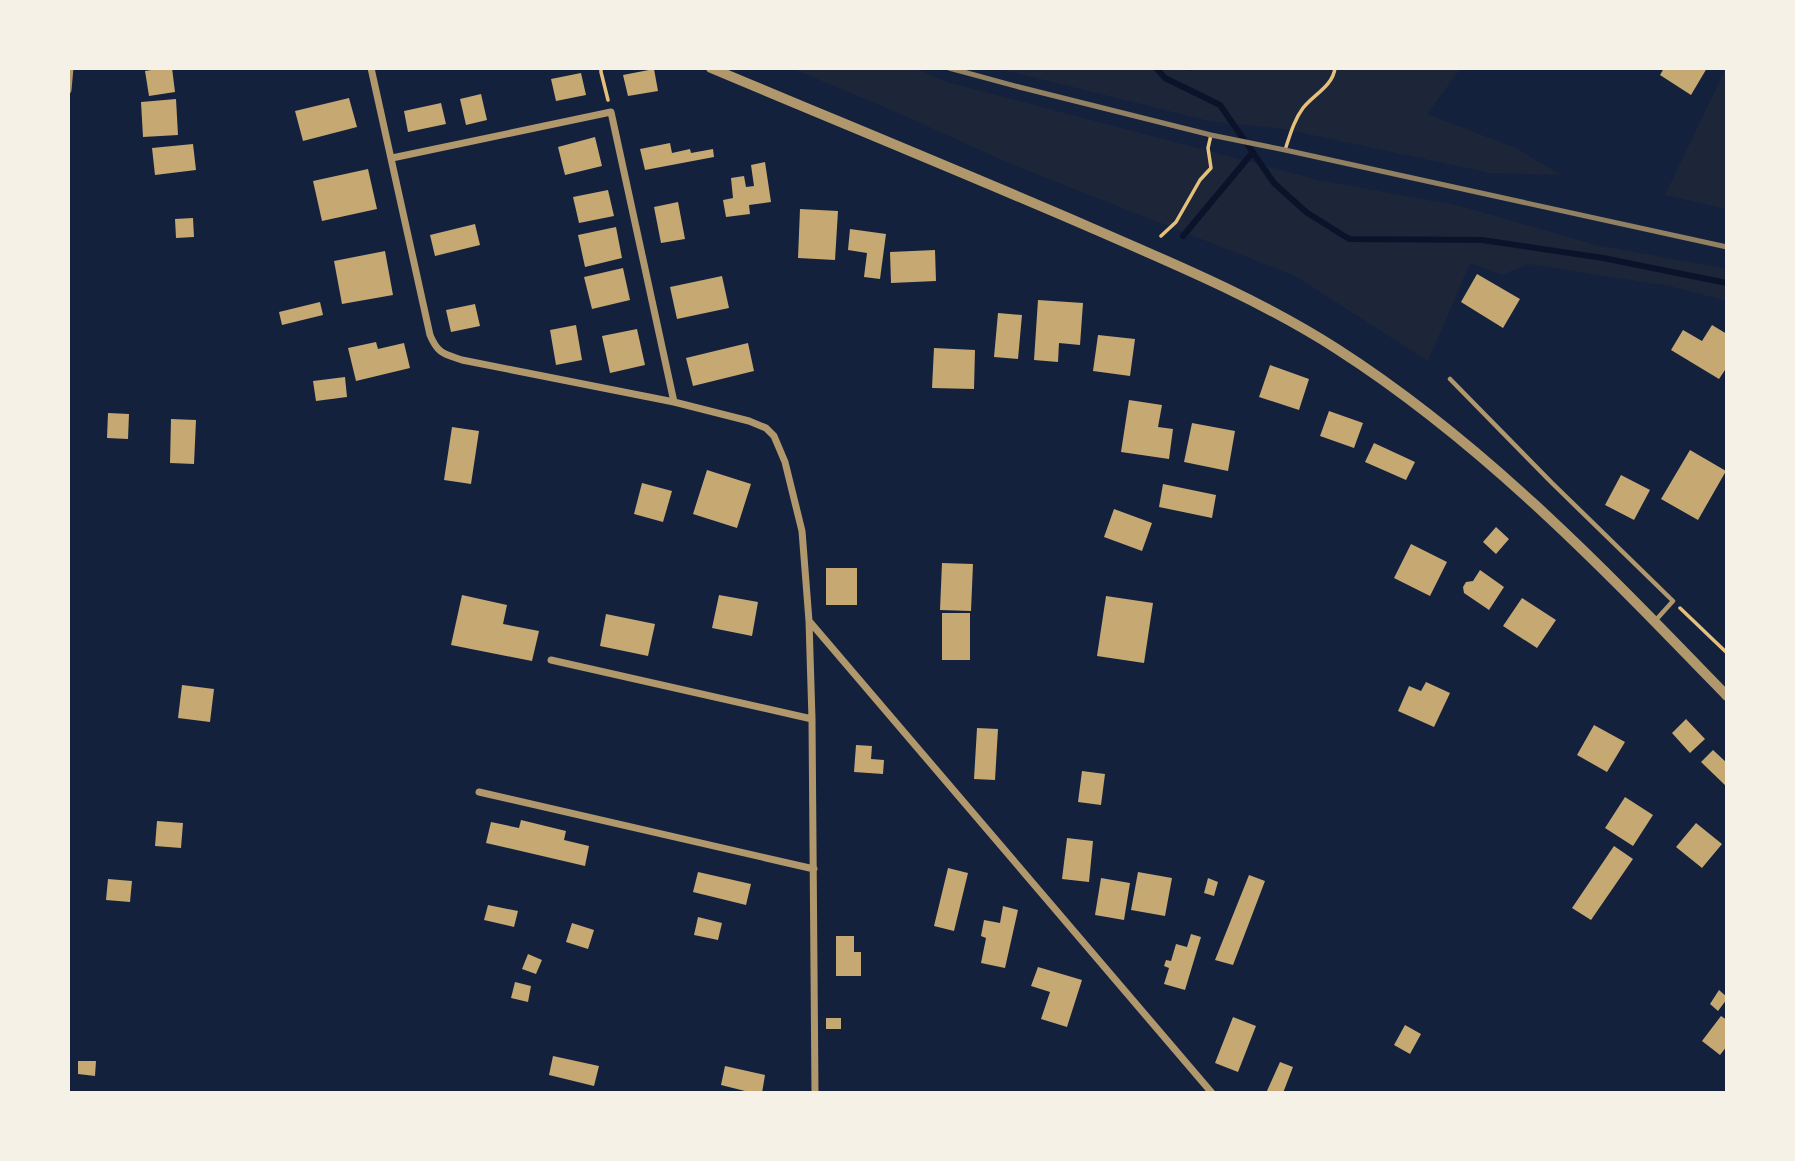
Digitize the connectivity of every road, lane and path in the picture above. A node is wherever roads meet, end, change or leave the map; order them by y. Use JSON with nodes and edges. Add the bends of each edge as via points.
{"nodes":[{"id":1,"x":71,"y":68,"type":"edge"},
{"id":2,"x":371,"y":68,"type":"edge"},
{"id":3,"x":601,"y":68,"type":"edge"},
{"id":4,"x":712,"y":68,"type":"edge"},
{"id":5,"x":1335,"y":68,"type":"edge"},
{"id":6,"x":68,"y":90,"type":"edge"},
{"id":7,"x":611,"y":112,"type":"junction"},
{"id":8,"x":1211,"y":135,"type":"dead end"},
{"id":9,"x":1285,"y":149,"type":"dead end"},
{"id":10,"x":392,"y":158,"type":"junction"},
{"id":11,"x":1161,"y":236,"type":"dead end"},
{"id":12,"x":1450,"y":379,"type":"dead end"},
{"id":13,"x":674,"y":402,"type":"junction"},
{"id":14,"x":1672,"y":601,"type":"junction"},
{"id":15,"x":809,"y":621,"type":"junction"},
{"id":16,"x":1655,"y":621,"type":"junction"},
{"id":17,"x":1727,"y":653,"type":"edge"},
{"id":18,"x":551,"y":660,"type":"dead end"},
{"id":19,"x":1727,"y":696,"type":"edge"},
{"id":20,"x":812,"y":719,"type":"junction"},
{"id":21,"x":480,"y":792,"type":"dead end"},
{"id":22,"x":814,"y":869,"type":"junction"},
{"id":23,"x":815,"y":1093,"type":"edge"},
{"id":24,"x":1212,"y":1093,"type":"edge"}],
"edges":[{"from":1,"to":6,"type":"street"},
{"from":2,"to":10,"type":"street"},
{"from":3,"to":7,"type":"path"},
{"from":4,"to":16,"type":"street","via":[[1216,282],[1336,348],[1481,456]]},
{"from":5,"to":9,"type":"path","via":[[1328,83],[1297,117]]},
{"from":7,"to":10,"type":"street"},
{"from":7,"to":13,"type":"street"},
{"from":8,"to":11,"type":"path","via":[[1211,168],[1176,222]]},
{"from":10,"to":13,"type":"street","via":[[435,347],[462,360]]},
{"from":12,"to":14,"type":"lane"},
{"from":13,"to":15,"type":"street","via":[[749,421],[774,436],[802,531]]},
{"from":14,"to":16,"type":"lane"},
{"from":14,"to":17,"type":"path"},
{"from":15,"to":20,"type":"street"},
{"from":15,"to":24,"type":"street"},
{"from":16,"to":19,"type":"street"},
{"from":18,"to":20,"type":"street"},
{"from":20,"to":22,"type":"street"},
{"from":21,"to":22,"type":"street"},
{"from":22,"to":23,"type":"street"}]}
